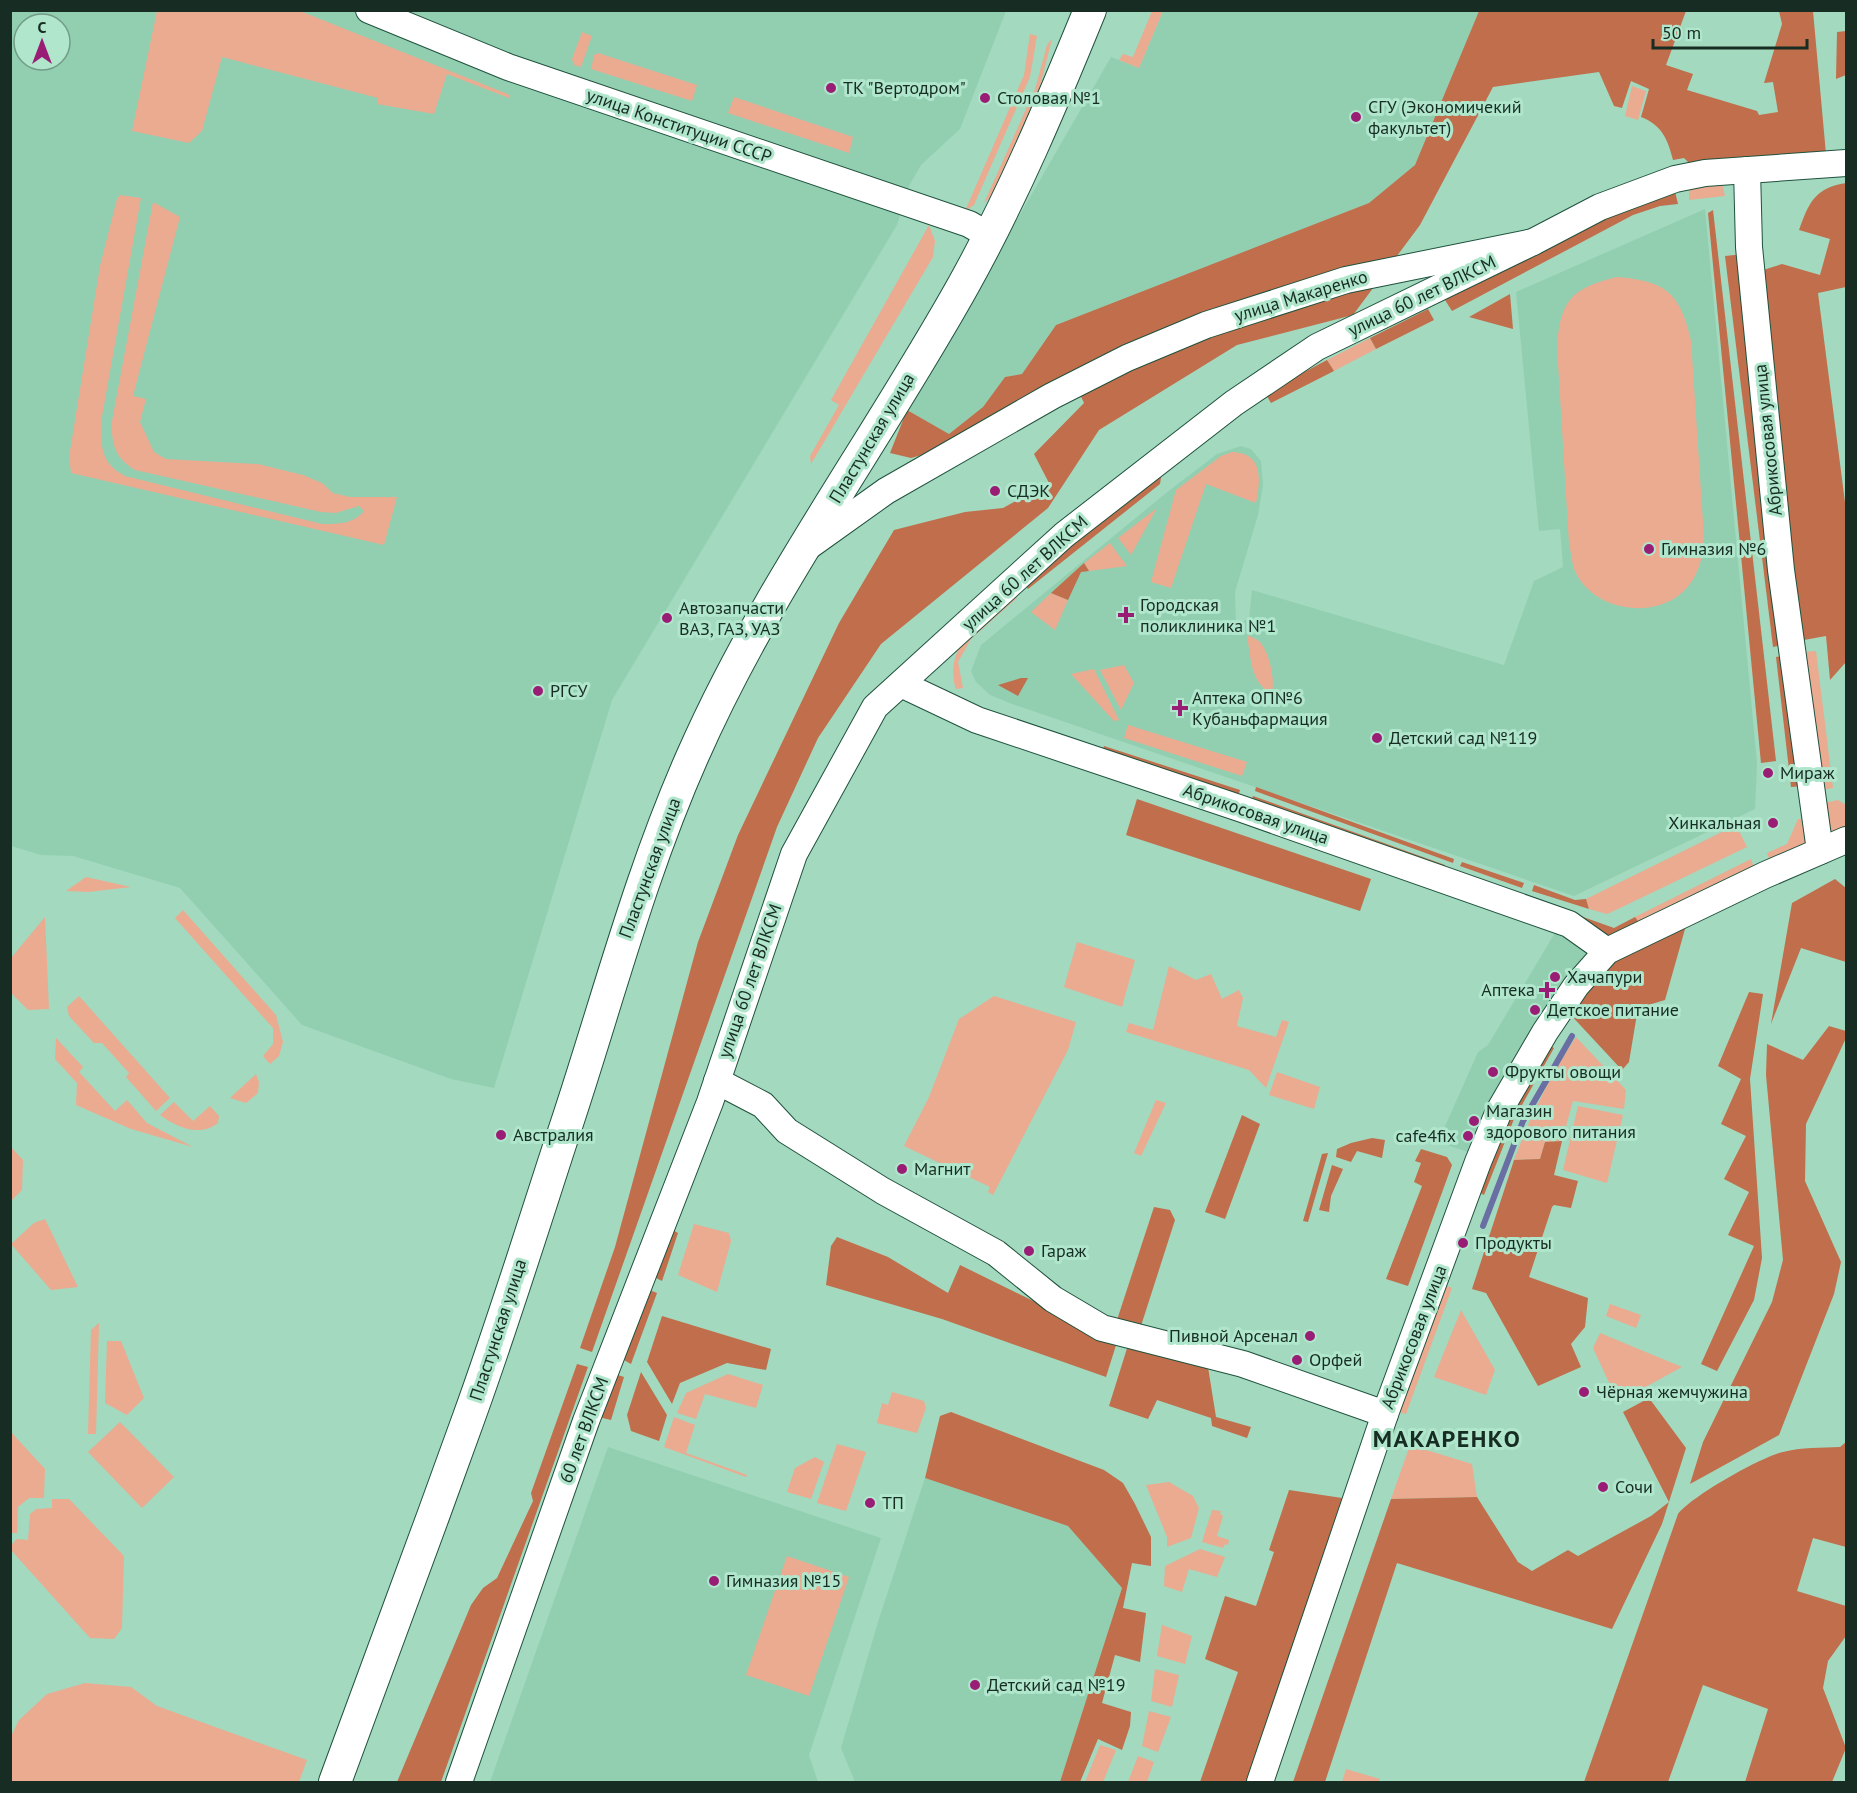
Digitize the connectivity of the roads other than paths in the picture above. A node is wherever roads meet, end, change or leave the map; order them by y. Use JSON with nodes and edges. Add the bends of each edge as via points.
{"nodes":[{"id":1,"x":369,"y":10,"type":"edge"},
{"id":2,"x":1090,"y":10,"type":"edge"},
{"id":3,"x":1846,"y":163,"type":"edge"},
{"id":4,"x":1747,"y":170,"type":"junction"},
{"id":5,"x":990,"y":236,"type":"junction"},
{"id":6,"x":1533,"y":242,"type":"junction"},
{"id":7,"x":800,"y":554,"type":"junction"},
{"id":8,"x":901,"y":684,"type":"junction"},
{"id":9,"x":1846,"y":840,"type":"edge"},
{"id":10,"x":1820,"y":851,"type":"junction"},
{"id":11,"x":1607,"y":951,"type":"junction"},
{"id":12,"x":717,"y":1081,"type":"junction"},
{"id":13,"x":1385,"y":1414,"type":"junction"},
{"id":14,"x":335,"y":1782,"type":"edge"},
{"id":15,"x":459,"y":1782,"type":"edge"},
{"id":16,"x":1260,"y":1782,"type":"edge"}],
"edges":[{"from":1,"to":5,"type":"street","name":"улица Конституции СССР","via":[[508,67],[969,224]]},
{"from":2,"to":5,"type":"main road","name":"Пластунская улица","via":[[1015,187]]},
{"from":3,"to":4,"type":"street","name":"улица Макаренко"},
{"from":4,"to":6,"type":"street","name":"улица Макаренко","via":[[1705,173],[1658,184],[1600,207]]},
{"from":4,"to":10,"type":"street","name":"Абрикосовая улица","via":[[1749,247],[1781,570]]},
{"from":5,"to":7,"type":"main road","name":"Пластунская улица","via":[[898,396]]},
{"from":6,"to":7,"type":"street","name":"улица Макаренко","via":[[1346,280],[1196,329],[1127,358],[886,491]]},
{"from":6,"to":8,"type":"street","name":"улица 60 лет ВЛКСМ","via":[[1317,347],[1234,403],[1064,535]]},
{"from":7,"to":14,"type":"main road","name":"Пластунская улица","via":[[722,691],[661,832],[471,1410]]},
{"from":8,"to":11,"type":"street","name":"Абрикосовая улица","via":[[978,720],[1569,924]]},
{"from":8,"to":12,"type":"street","name":"улица 60 лет ВЛКСМ","via":[[875,706],[794,854]]},
{"from":9,"to":10,"type":"street","name":"Абрикосовая улица"},
{"from":10,"to":11,"type":"street","name":"Абрикосовая улица"},
{"from":11,"to":13,"type":"street","name":"Абрикосовая улица","via":[[1576,986],[1499,1111]]},
{"from":12,"to":13,"type":"street","via":[[763,1105],[787,1131],[883,1191],[996,1253],[1053,1299],[1094,1324],[1243,1364]]},
{"from":12,"to":15,"type":"street","name":"60 лет ВЛКСМ","via":[[591,1410]]},
{"from":13,"to":16,"type":"street","name":"Абрикосовая улица"}]}
